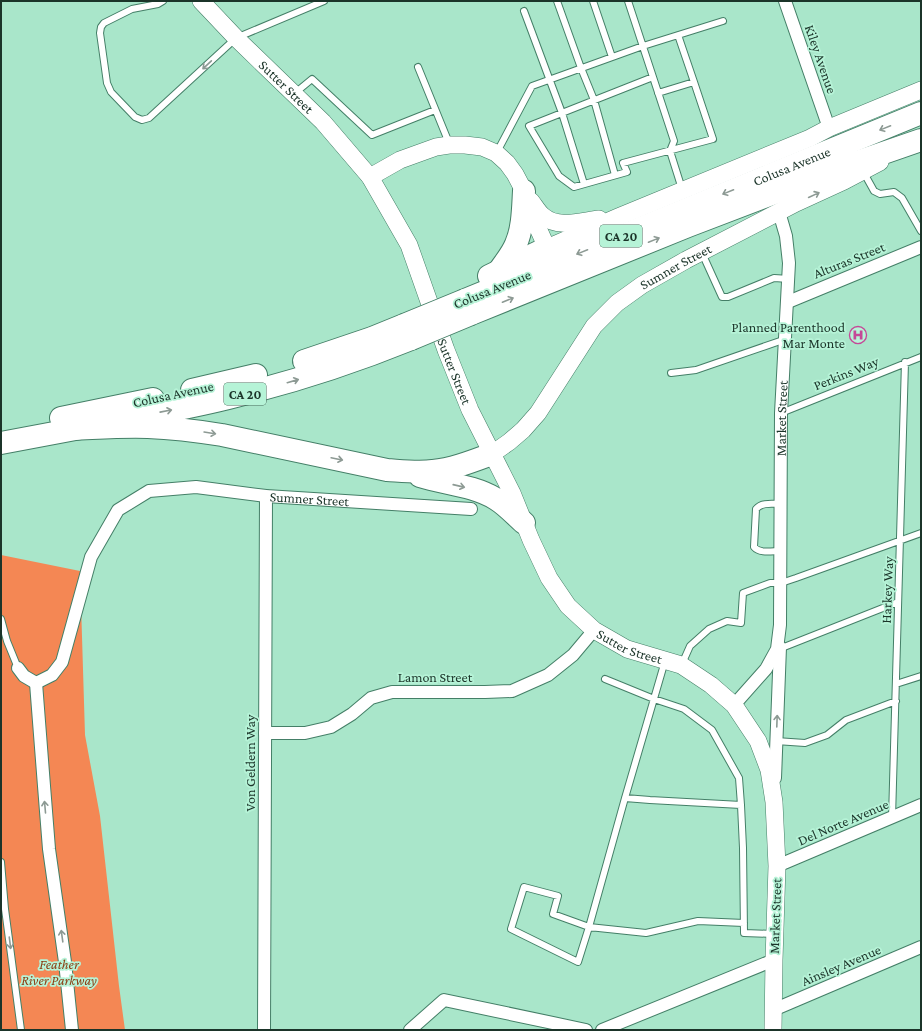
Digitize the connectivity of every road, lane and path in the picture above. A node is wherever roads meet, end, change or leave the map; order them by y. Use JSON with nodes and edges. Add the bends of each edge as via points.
{"nodes":[{"id":1,"x":163,"y":1,"type":"edge"},
{"id":2,"x":201,"y":1,"type":"edge"},
{"id":3,"x":324,"y":1,"type":"edge"},
{"id":4,"x":557,"y":1,"type":"edge"},
{"id":5,"x":593,"y":1,"type":"edge"},
{"id":6,"x":628,"y":1,"type":"edge"},
{"id":7,"x":785,"y":1,"type":"edge"},
{"id":8,"x":524,"y":11,"type":"dead end"},
{"id":9,"x":723,"y":21,"type":"dead end"},
{"id":10,"x":678,"y":35,"type":"junction"},
{"id":11,"x":236,"y":38,"type":"junction"},
{"id":12,"x":643,"y":46,"type":"junction"},
{"id":13,"x":612,"y":57,"type":"junction"},
{"id":14,"x":418,"y":67,"type":"dead end"},
{"id":15,"x":581,"y":68,"type":"junction"},
{"id":16,"x":653,"y":77,"type":"junction"},
{"id":17,"x":549,"y":80,"type":"junction"},
{"id":18,"x":694,"y":82,"type":"junction"},
{"id":19,"x":921,"y":90,"type":"edge"},
{"id":20,"x":658,"y":93,"type":"junction"},
{"id":21,"x":294,"y":94,"type":"junction"},
{"id":22,"x":594,"y":100,"type":"junction"},
{"id":23,"x":435,"y":110,"type":"junction"},
{"id":24,"x":562,"y":113,"type":"junction"},
{"id":25,"x":921,"y":113,"type":"edge"},
{"id":26,"x":830,"y":128,"type":"junction"},
{"id":27,"x":917,"y":144,"type":"edge"},
{"id":28,"x":449,"y":145,"type":"junction"},
{"id":29,"x":670,"y":151,"type":"junction"},
{"id":30,"x":496,"y":153,"type":"junction"},
{"id":31,"x":863,"y":171,"type":"junction"},
{"id":32,"x":615,"y":175,"type":"junction"},
{"id":33,"x":370,"y":177,"type":"junction"},
{"id":34,"x":584,"y":184,"type":"junction"},
{"id":35,"x":524,"y":191,"type":"junction"},
{"id":36,"x":682,"y":191,"type":"junction"},
{"id":37,"x":779,"y":212,"type":"junction"},
{"id":38,"x":618,"y":217,"type":"junction"},
{"id":39,"x":921,"y":231,"type":"edge"},
{"id":40,"x":921,"y":247,"type":"edge"},
{"id":41,"x":547,"y":248,"type":"junction"},
{"id":42,"x":701,"y":252,"type":"junction"},
{"id":43,"x":499,"y":271,"type":"junction"},
{"id":44,"x":789,"y":279,"type":"junction"},
{"id":45,"x":465,"y":301,"type":"junction"},
{"id":46,"x":788,"y":302,"type":"junction"},
{"id":47,"x":405,"y":327,"type":"junction"},
{"id":48,"x":786,"y":339,"type":"junction"},
{"id":49,"x":921,"y":357,"type":"edge"},
{"id":50,"x":905,"y":362,"type":"junction"},
{"id":51,"x":672,"y":373,"type":"dead end"},
{"id":52,"x":781,"y":413,"type":"junction"},
{"id":53,"x":49,"y":427,"type":"junction"},
{"id":54,"x":1,"y":429,"type":"edge"},
{"id":55,"x":73,"y":429,"type":"junction"},
{"id":56,"x":1,"y":443,"type":"edge"},
{"id":57,"x":492,"y":454,"type":"junction"},
{"id":58,"x":408,"y":472,"type":"junction"},
{"id":59,"x":266,"y":496,"type":"junction"},
{"id":60,"x":781,"y":504,"type":"junction"},
{"id":61,"x":471,"y":509,"type":"dead end"},
{"id":62,"x":524,"y":523,"type":"junction"},
{"id":63,"x":921,"y":533,"type":"edge"},
{"id":64,"x":900,"y":540,"type":"junction"},
{"id":65,"x":781,"y":551,"type":"junction"},
{"id":66,"x":781,"y":583,"type":"junction"},
{"id":67,"x":898,"y":602,"type":"junction"},
{"id":68,"x":1,"y":619,"type":"edge"},
{"id":69,"x":594,"y":630,"type":"junction"},
{"id":70,"x":778,"y":650,"type":"junction"},
{"id":71,"x":673,"y":663,"type":"junction"},
{"id":72,"x":18,"y":668,"type":"joint"},
{"id":73,"x":921,"y":676,"type":"edge"},
{"id":74,"x":604,"y":679,"type":"dead end"},
{"id":75,"x":36,"y":683,"type":"junction"},
{"id":76,"x":896,"y":684,"type":"junction"},
{"id":77,"x":654,"y":699,"type":"junction"},
{"id":78,"x":896,"y":701,"type":"junction"},
{"id":79,"x":734,"y":706,"type":"junction"},
{"id":80,"x":265,"y":733,"type":"junction"},
{"id":81,"x":776,"y":741,"type":"junction"},
{"id":82,"x":625,"y":798,"type":"junction"},
{"id":83,"x":774,"y":802,"type":"junction"},
{"id":84,"x":741,"y":805,"type":"junction"},
{"id":85,"x":921,"y":805,"type":"edge"},
{"id":86,"x":892,"y":818,"type":"junction"},
{"id":87,"x":1,"y":862,"type":"edge"},
{"id":88,"x":777,"y":866,"type":"junction"},
{"id":89,"x":744,"y":923,"type":"junction"},
{"id":90,"x":589,"y":927,"type":"junction"},
{"id":91,"x":775,"y":934,"type":"junction"},
{"id":92,"x":921,"y":947,"type":"edge"},
{"id":93,"x":774,"y":960,"type":"junction"},
{"id":94,"x":773,"y":1010,"type":"junction"},
{"id":95,"x":21,"y":1030,"type":"edge"},
{"id":96,"x":72,"y":1030,"type":"edge"},
{"id":97,"x":264,"y":1030,"type":"edge"},
{"id":98,"x":410,"y":1030,"type":"edge"},
{"id":99,"x":586,"y":1030,"type":"edge"},
{"id":100,"x":602,"y":1030,"type":"edge"},
{"id":101,"x":773,"y":1030,"type":"edge"}],
"edges":[{"from":11,"to":1,"type":"lane","one_way":true,"via":[[149,118],[142,120],[134,117],[111,92],[107,83],[101,27],[132,9]]},
{"from":2,"to":11,"type":"main road","name":"Sutter Street"},
{"from":3,"to":11,"type":"lane"},
{"from":4,"to":15,"type":"lane"},
{"from":5,"to":13,"type":"lane"},
{"from":6,"to":12,"type":"lane"},
{"from":7,"to":26,"type":"street","name":"Kiley Avenue"},
{"from":8,"to":17,"type":"lane"},
{"from":9,"to":10,"type":"lane"},
{"from":10,"to":12,"type":"lane"},
{"from":10,"to":18,"type":"lane"},
{"from":11,"to":21,"type":"main road","name":"Sutter Street"},
{"from":12,"to":13,"type":"lane"},
{"from":12,"to":16,"type":"lane"},
{"from":13,"to":15,"type":"lane"},
{"from":14,"to":23,"type":"lane"},
{"from":15,"to":17,"type":"lane"},
{"from":15,"to":22,"type":"lane"},
{"from":16,"to":20,"type":"lane"},
{"from":16,"to":22,"type":"lane"},
{"from":17,"to":24,"type":"lane"},
{"from":17,"to":30,"type":"lane","via":[[532,86]]},
{"from":18,"to":20,"type":"lane"},
{"from":18,"to":29,"type":"lane","via":[[713,139]]},
{"from":19,"to":26,"type":"main road","name":"Colusa Avenue"},
{"from":20,"to":29,"type":"lane","via":[[674,141]]},
{"from":21,"to":23,"type":"lane","via":[[312,79],[372,135]]},
{"from":21,"to":33,"type":"main road","name":"Sutter Street","via":[[323,122]]},
{"from":22,"to":24,"type":"lane"},
{"from":22,"to":32,"type":"lane"},
{"from":23,"to":28,"type":"lane"},
{"from":24,"to":34,"type":"lane"},
{"from":24,"to":34,"type":"lane","via":[[529,126],[559,176],[574,187]]},
{"from":25,"to":45,"type":"highway","name":"Colusa Avenue","number":"CA 20","one_way":true},
{"from":26,"to":36,"type":"main road","name":"Colusa Avenue"},
{"from":27,"to":31,"type":"main road","name":"Sumner Street"},
{"from":45,"to":27,"type":"highway","name":"Colusa Avenue","number":"CA 20","one_way":true,"via":[[702,221],[840,168]]},
{"from":28,"to":30,"type":"main road","via":[[465,144]]},
{"from":28,"to":33,"type":"main road","via":[[400,160]]},
{"from":29,"to":32,"type":"lane","via":[[623,163],[627,172]]},
{"from":29,"to":36,"type":"lane"},
{"from":30,"to":35,"type":"main road","via":[[507,163]]},
{"from":37,"to":31,"type":"main road","name":"Sumner Street","one_way":true},
{"from":31,"to":39,"type":"lane","via":[[874,191],[880,194],[894,192],[902,198]]},
{"from":32,"to":34,"type":"lane"},
{"from":33,"to":57,"type":"main road","name":"Sutter Street","via":[[409,245],[446,350],[470,410]]},
{"from":35,"to":38,"type":"main road","via":[[544,216],[554,222],[564,224]]},
{"from":35,"to":41,"type":"main road"},
{"from":35,"to":43,"type":"highway","via":[[519,236]]},
{"from":36,"to":38,"type":"main road","name":"Colusa Avenue"},
{"from":37,"to":42,"type":"main road","name":"Sumner Street"},
{"from":37,"to":44,"type":"street","name":"Market Street","via":[[786,236]]},
{"from":38,"to":41,"type":"main road","name":"Colusa Avenue"},
{"from":40,"to":46,"type":"street","name":"Alturas Street"},
{"from":41,"to":43,"type":"highway"},
{"from":42,"to":44,"type":"lane","via":[[722,297],[728,297],[774,278]]},
{"from":42,"to":57,"type":"main road","name":"Sumner Street","via":[[642,285],[617,303],[594,326],[538,413],[523,430]]},
{"from":43,"to":45,"type":"highway"},
{"from":44,"to":46,"type":"street","name":"Market Street"},
{"from":45,"to":47,"type":"highway","name":"Colusa Avenue","number":"CA 20","bridge":true},
{"from":46,"to":48,"type":"street","name":"Market Street"},
{"from":47,"to":53,"type":"highway","name":"Colusa Avenue","number":"CA 20","via":[[267,372]]},
{"from":55,"to":47,"type":"highway","name":"Colusa Avenue","number":"CA 20","one_way":true,"via":[[265,389],[380,351]]},
{"from":48,"to":51,"type":"lane","via":[[696,370]]},
{"from":48,"to":52,"type":"street","name":"Market Street"},
{"from":49,"to":50,"type":"lane","name":"Perkins Way"},
{"from":50,"to":52,"type":"lane","name":"Perkins Way"},
{"from":50,"to":64,"type":"lane","name":"Harkey Way"},
{"from":52,"to":60,"type":"street","name":"Market Street"},
{"from":53,"to":54,"type":"highway","number":"CA 20"},
{"from":53,"to":55,"type":"highway","name":"Colusa Avenue","number":"CA 20"},
{"from":53,"to":56,"type":"highway","number":"CA 20"},
{"from":55,"to":58,"type":"highway","one_way":true,"via":[[147,427],[198,431],[387,470]]},
{"from":57,"to":58,"type":"highway","via":[[434,471]]},
{"from":57,"to":62,"type":"main road","name":"Sutter Street"},
{"from":58,"to":62,"type":"highway","one_way":true,"via":[[486,494],[496,499]]},
{"from":59,"to":61,"type":"street","name":"Sumner Street"},
{"from":59,"to":75,"type":"street","name":"Sumner Street","via":[[196,488],[149,491],[118,510],[91,557],[62,662],[52,675]]},
{"from":59,"to":80,"type":"street","name":"Von Geldern Way"},
{"from":60,"to":65,"type":"street","name":"Market Street"},
{"from":60,"to":65,"type":"lane","via":[[759,505],[756,510],[754,547],[762,551]]},
{"from":62,"to":69,"type":"main road","name":"Sutter Street","via":[[549,578],[568,606]]},
{"from":63,"to":64,"type":"lane"},
{"from":64,"to":66,"type":"lane"},
{"from":64,"to":67,"type":"lane","name":"Harkey Way"},
{"from":65,"to":66,"type":"street","name":"Market Street"},
{"from":66,"to":70,"type":"street","name":"Market Street"},
{"from":66,"to":71,"type":"lane","via":[[770,583],[742,593],[741,623],[727,621],[709,629]]},
{"from":67,"to":70,"type":"lane"},
{"from":67,"to":76,"type":"lane","name":"Harkey Way"},
{"from":68,"to":72,"type":"lane"},
{"from":69,"to":71,"type":"main road","name":"Sutter Street","via":[[627,649]]},
{"from":69,"to":80,"type":"street","name":"Lamon Street","via":[[572,656],[548,675],[512,691],[392,692],[370,698],[352,714],[331,727],[306,733]]},
{"from":70,"to":79,"type":"street","name":"Market Street","via":[[766,669]]},
{"from":81,"to":70,"type":"street","name":"Market Street","one_way":true},
{"from":71,"to":77,"type":"lane"},
{"from":71,"to":79,"type":"main road","name":"Sutter Street","via":[[711,685]]},
{"from":72,"to":75,"type":"street","via":[[24,676]]},
{"from":73,"to":76,"type":"lane"},
{"from":74,"to":77,"type":"lane"},
{"from":96,"to":75,"type":"street","one_way":true,"via":[[50,849]]},
{"from":76,"to":78,"type":"lane","name":"Harkey Way"},
{"from":77,"to":82,"type":"lane"},
{"from":77,"to":84,"type":"lane","via":[[684,709],[712,730],[739,778]]},
{"from":78,"to":81,"type":"lane","via":[[846,720],[827,735],[805,743]]},
{"from":78,"to":86,"type":"lane","name":"Harkey Way"},
{"from":79,"to":83,"type":"main road","name":"Market Street","via":[[758,741],[769,770]]},
{"from":80,"to":97,"type":"street","name":"Von Geldern Way"},
{"from":81,"to":83,"type":"street","name":"Market Street"},
{"from":82,"to":84,"type":"lane"},
{"from":82,"to":90,"type":"lane"},
{"from":83,"to":88,"type":"main road","name":"Market Street"},
{"from":84,"to":89,"type":"lane"},
{"from":85,"to":86,"type":"street","name":"Del Norte Avenue"},
{"from":86,"to":88,"type":"street","name":"Del Norte Avenue"},
{"from":87,"to":95,"type":"lane","one_way":true},
{"from":88,"to":91,"type":"main road","name":"Market Street"},
{"from":89,"to":90,"type":"lane","via":[[698,921],[646,933]]},
{"from":89,"to":91,"type":"lane","via":[[744,934]]},
{"from":90,"to":90,"type":"lane","via":[[578,962],[511,929],[524,886],[558,896],[553,914]]},
{"from":91,"to":93,"type":"main road","name":"Market Street"},
{"from":92,"to":94,"type":"street","name":"Ainsley Avenue"},
{"from":93,"to":94,"type":"main road","name":"Market Street"},
{"from":93,"to":100,"type":"street"},
{"from":94,"to":101,"type":"main road","name":"Market Street"},
{"from":98,"to":99,"type":"street","via":[[444,1000]]}]}
